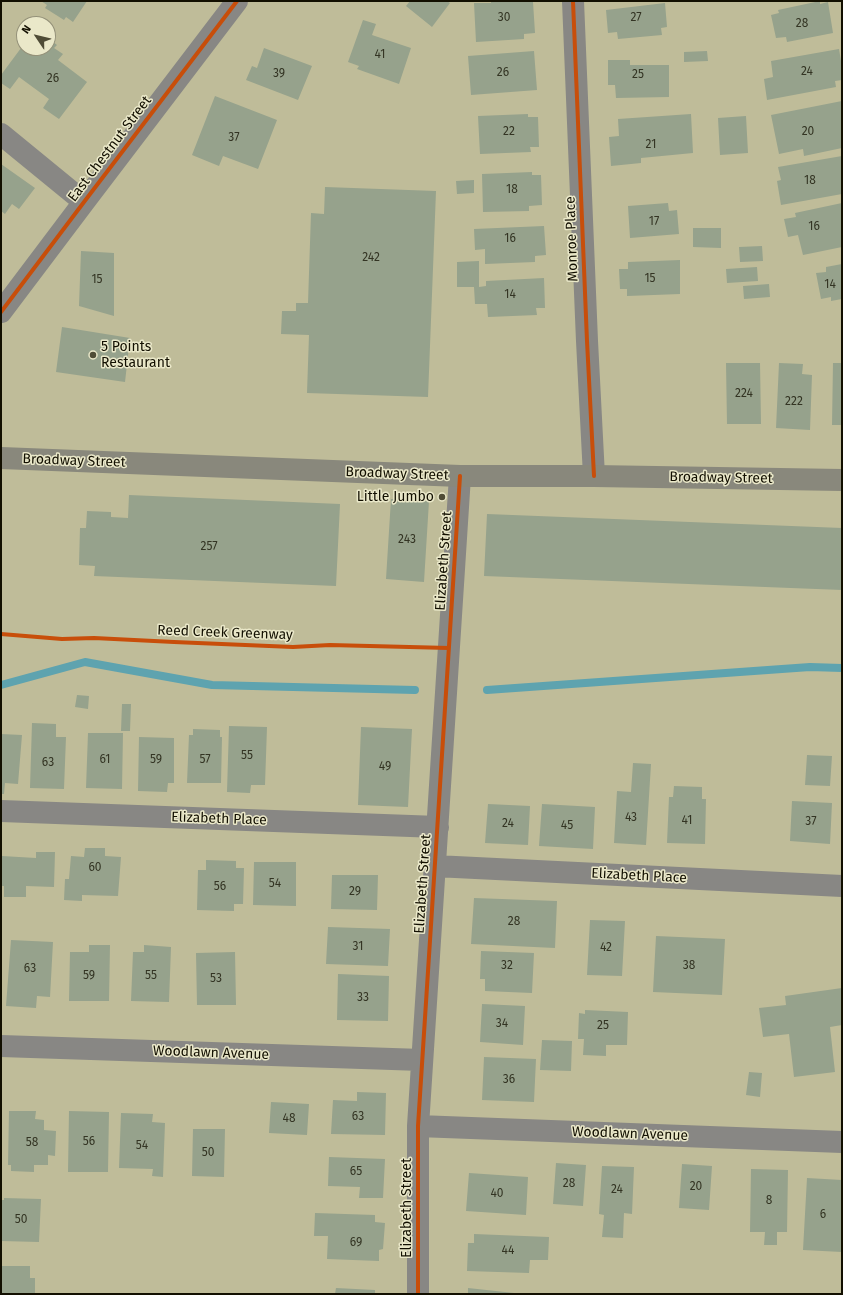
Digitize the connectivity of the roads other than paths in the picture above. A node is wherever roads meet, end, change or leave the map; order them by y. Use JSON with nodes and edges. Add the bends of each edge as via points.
{"nodes":[{"id":1,"x":237,"y":1,"type":"edge"},
{"id":2,"x":572,"y":1,"type":"edge"},
{"id":3,"x":1,"y":134,"type":"edge"},
{"id":4,"x":84,"y":202,"type":"junction"},
{"id":5,"x":1,"y":312,"type":"edge"},
{"id":6,"x":1,"y":458,"type":"edge"},
{"id":7,"x":460,"y":476,"type":"junction"},
{"id":8,"x":594,"y":476,"type":"junction"},
{"id":9,"x":842,"y":480,"type":"edge"},
{"id":10,"x":1,"y":811,"type":"edge"},
{"id":11,"x":438,"y":827,"type":"junction"},
{"id":12,"x":435,"y":866,"type":"junction"},
{"id":13,"x":842,"y":886,"type":"edge"},
{"id":14,"x":1,"y":1046,"type":"edge"},
{"id":15,"x":422,"y":1060,"type":"junction"},
{"id":16,"x":418,"y":1126,"type":"junction"},
{"id":17,"x":842,"y":1142,"type":"edge"},
{"id":18,"x":418,"y":1294,"type":"edge"}],
"edges":[{"from":1,"to":4,"type":"street","name":"East Chestnut Street"},
{"from":2,"to":8,"type":"street","name":"Monroe Place"},
{"from":3,"to":4,"type":"street"},
{"from":4,"to":5,"type":"street","name":"East Chestnut Street"},
{"from":6,"to":7,"type":"main road","name":"Broadway Street"},
{"from":7,"to":8,"type":"main road","name":"Broadway Street"},
{"from":7,"to":11,"type":"street","name":"Elizabeth Street"},
{"from":8,"to":9,"type":"main road","name":"Broadway Street"},
{"from":10,"to":11,"type":"street","name":"Elizabeth Place"},
{"from":11,"to":12,"type":"street","name":"Elizabeth Street"},
{"from":12,"to":13,"type":"street","name":"Elizabeth Place"},
{"from":12,"to":15,"type":"street","name":"Elizabeth Street"},
{"from":14,"to":15,"type":"street","name":"Woodlawn Avenue"},
{"from":15,"to":16,"type":"street","name":"Elizabeth Street"},
{"from":16,"to":17,"type":"street","name":"Woodlawn Avenue"},
{"from":16,"to":18,"type":"street","name":"Elizabeth Street"}]}
